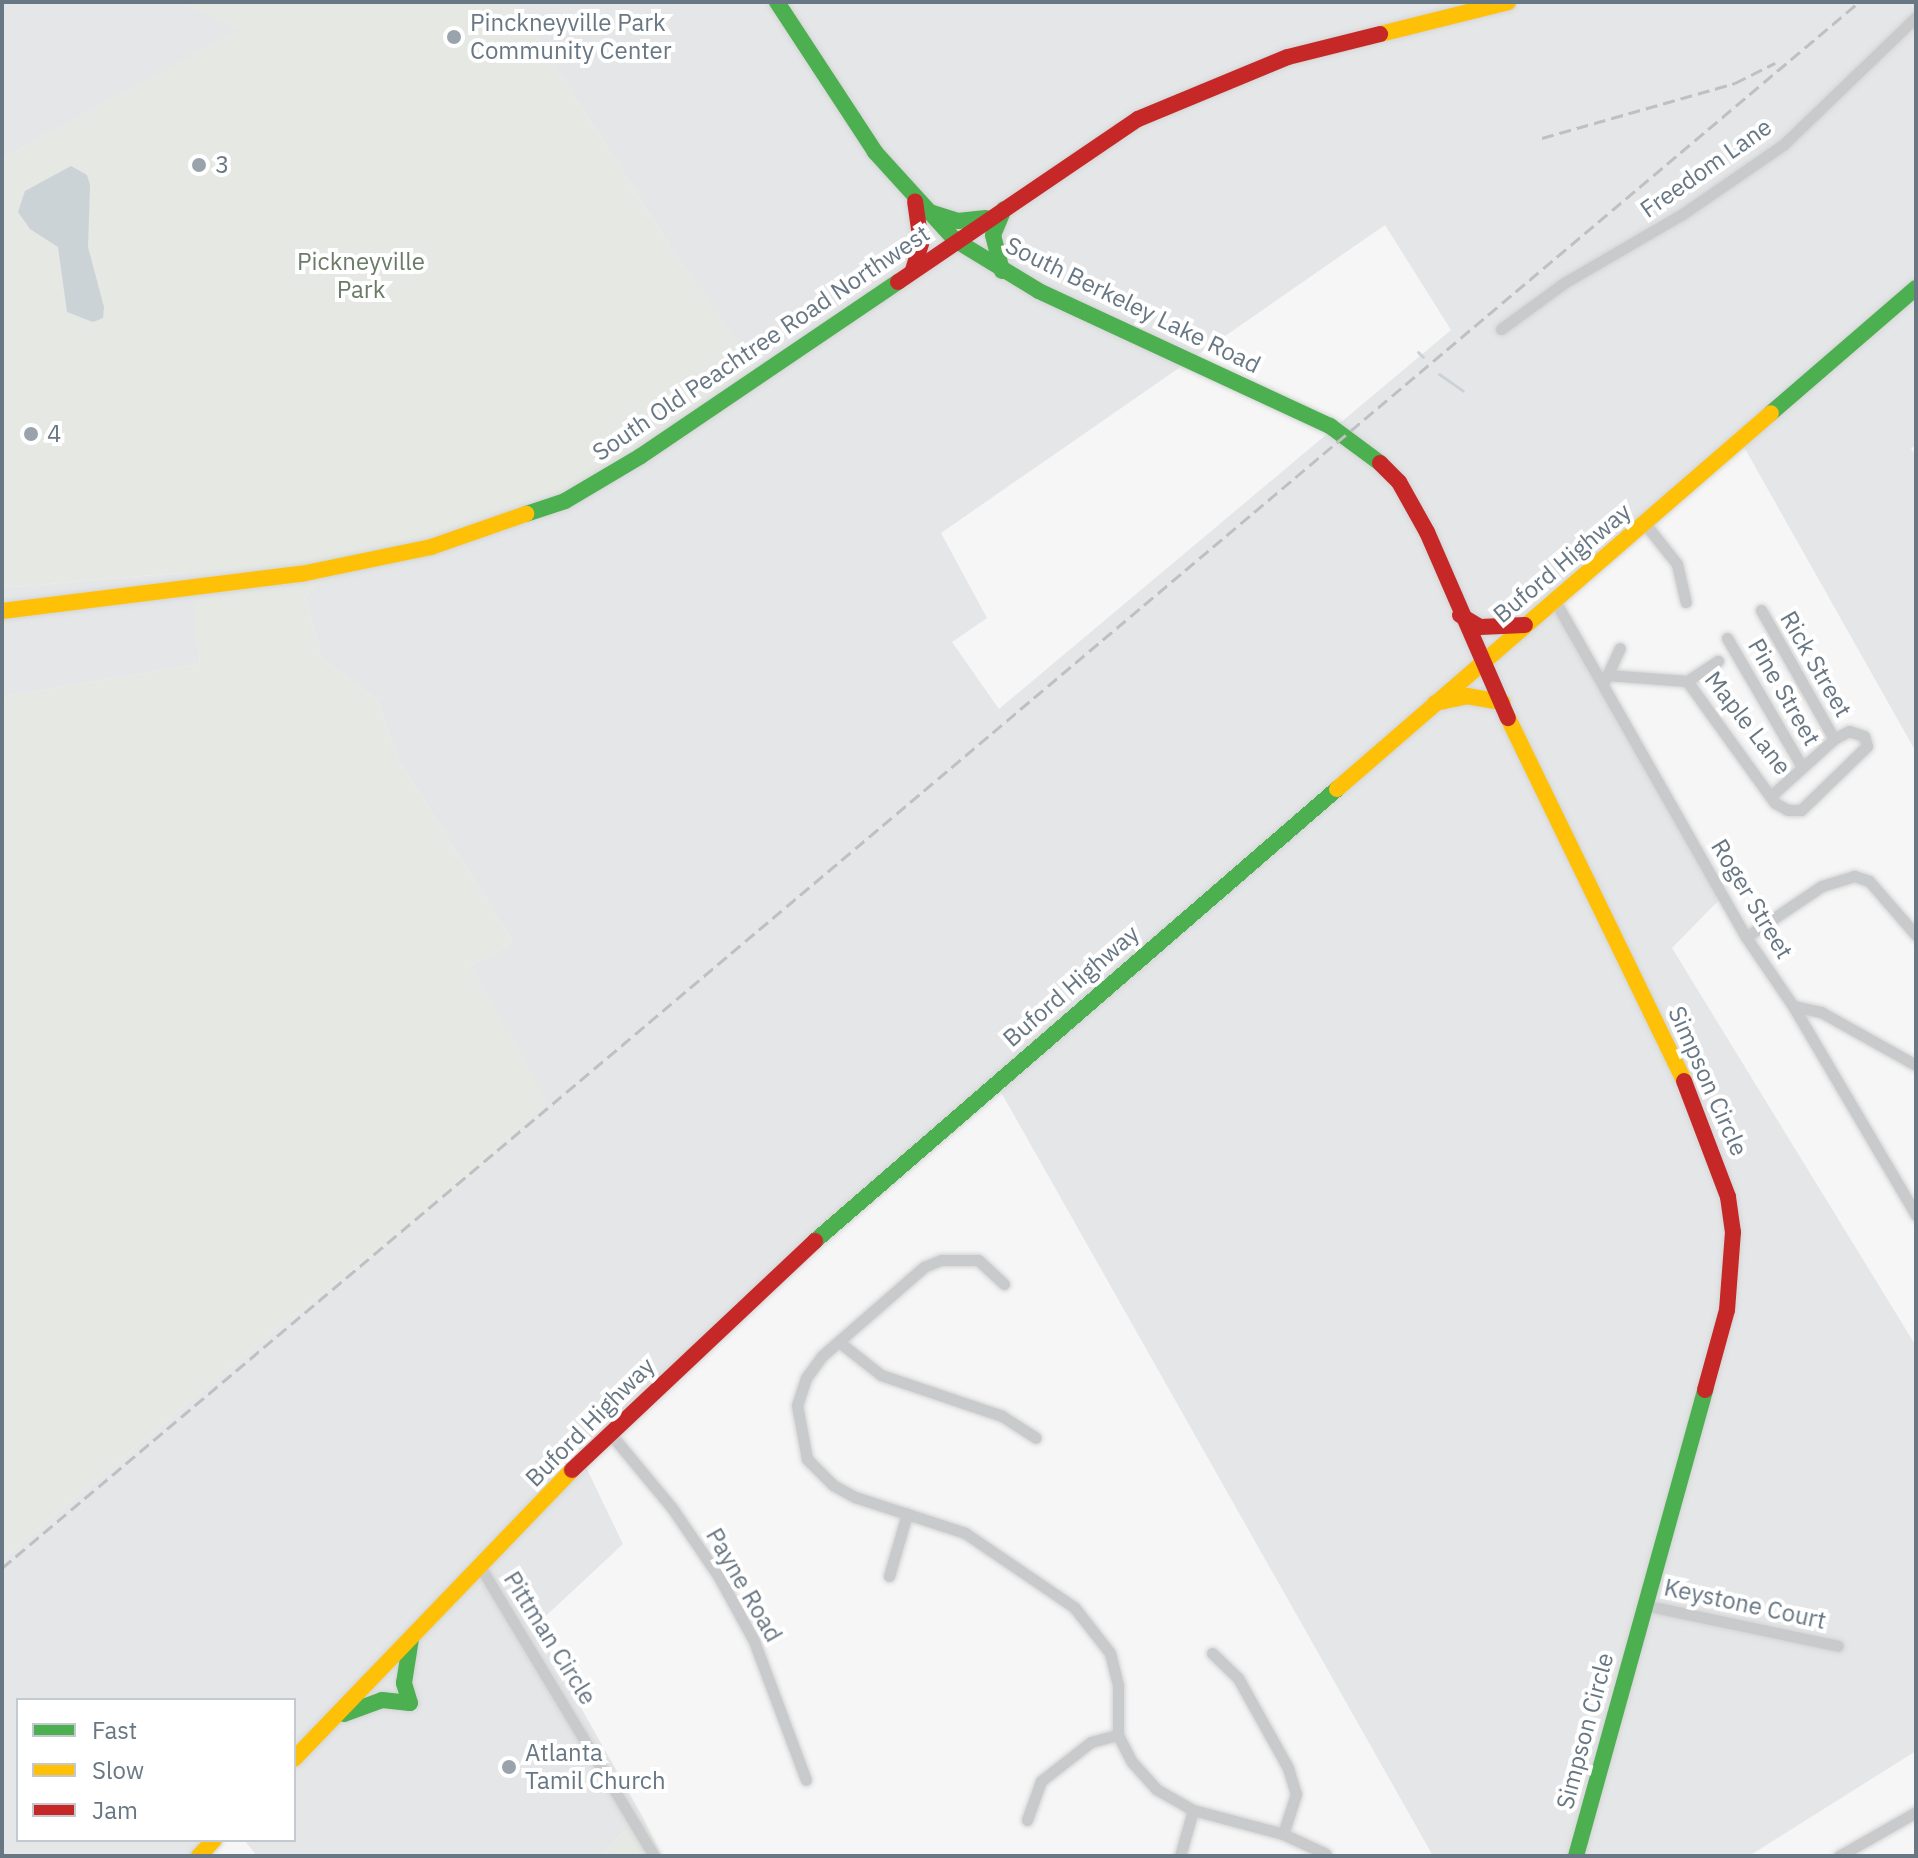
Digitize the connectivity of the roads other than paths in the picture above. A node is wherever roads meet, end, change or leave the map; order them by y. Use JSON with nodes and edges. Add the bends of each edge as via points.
{"nodes":[{"id":1,"x":777,"y":2,"type":"edge"},
{"id":2,"x":1508,"y":2,"type":"edge"},
{"id":3,"x":1458,"y":8,"type":"edge"},
{"id":4,"x":1916,"y":17,"type":"edge"},
{"id":5,"x":920,"y":205,"type":"junction"},
{"id":6,"x":997,"y":213,"type":"junction"},
{"id":7,"x":955,"y":240,"type":"junction"},
{"id":8,"x":978,"y":256,"type":"junction"},
{"id":9,"x":920,"y":265,"type":"junction"},
{"id":10,"x":1002,"y":271,"type":"junction"},
{"id":11,"x":1916,"y":288,"type":"edge"},
{"id":12,"x":1501,"y":329,"type":"dead end"},
{"id":13,"x":1345,"y":435,"type":"joint"},
{"id":14,"x":1646,"y":525,"type":"junction"},
{"id":15,"x":1555,"y":601,"type":"junction"},
{"id":16,"x":1686,"y":602,"type":"dead end"},
{"id":17,"x":1761,"y":610,"type":"dead end"},
{"id":18,"x":2,"y":611,"type":"edge"},
{"id":19,"x":1460,"y":615,"type":"junction"},
{"id":20,"x":1525,"y":625,"type":"junction"},
{"id":21,"x":1727,"y":638,"type":"dead end"},
{"id":22,"x":1620,"y":648,"type":"dead end"},
{"id":23,"x":1718,"y":661,"type":"dead end"},
{"id":24,"x":1480,"y":662,"type":"junction"},
{"id":25,"x":1605,"y":680,"type":"junction"},
{"id":26,"x":1687,"y":681,"type":"junction"},
{"id":27,"x":1502,"y":702,"type":"junction"},
{"id":28,"x":1433,"y":703,"type":"junction"},
{"id":29,"x":1834,"y":739,"type":"junction"},
{"id":30,"x":1802,"y":767,"type":"junction"},
{"id":31,"x":1771,"y":796,"type":"junction"},
{"id":32,"x":1916,"y":935,"type":"edge"},
{"id":33,"x":1746,"y":937,"type":"junction"},
{"id":34,"x":1793,"y":1006,"type":"junction"},
{"id":35,"x":1916,"y":1065,"type":"edge"},
{"id":36,"x":1916,"y":1188,"type":"edge"},
{"id":37,"x":1907,"y":1200,"type":"junction"},
{"id":38,"x":1916,"y":1215,"type":"edge"},
{"id":39,"x":1004,"y":1284,"type":"dead end"},
{"id":40,"x":839,"y":1342,"type":"junction"},
{"id":41,"x":609,"y":1432,"type":"junction"},
{"id":42,"x":1036,"y":1438,"type":"dead end"},
{"id":43,"x":907,"y":1514,"type":"junction"},
{"id":44,"x":481,"y":1568,"type":"junction"},
{"id":45,"x":889,"y":1576,"type":"dead end"},
{"id":46,"x":1644,"y":1605,"type":"junction"},
{"id":47,"x":411,"y":1639,"type":"junction"},
{"id":48,"x":1838,"y":1646,"type":"dead end"},
{"id":49,"x":1212,"y":1653,"type":"dead end"},
{"id":50,"x":331,"y":1722,"type":"junction"},
{"id":51,"x":1118,"y":1735,"type":"junction"},
{"id":52,"x":296,"y":1757,"type":"edge"},
{"id":53,"x":806,"y":1780,"type":"dead end"},
{"id":54,"x":1193,"y":1810,"type":"junction"},
{"id":55,"x":1916,"y":1812,"type":"edge"},
{"id":56,"x":1027,"y":1820,"type":"dead end"},
{"id":57,"x":1283,"y":1834,"type":"junction"},
{"id":58,"x":1326,"y":1854,"type":"edge"},
{"id":59,"x":654,"y":1856,"type":"edge"},
{"id":60,"x":1180,"y":1856,"type":"edge"},
{"id":61,"x":1576,"y":1856,"type":"edge"},
{"id":62,"x":1839,"y":1856,"type":"edge"}],
"edges":[{"from":1,"to":5,"type":"street","name":"South Berkeley Lake Road","via":[[875,152]]},
{"from":2,"to":3,"type":"street","name":"South Old Peachtree Road Northwest"},
{"from":3,"to":6,"type":"street","name":"South Old Peachtree Road Northwest","via":[[1288,57],[1198,91],[1138,119]]},
{"from":4,"to":12,"type":"street","name":"Freedom Lane","via":[[1783,145],[1681,215],[1564,283]]},
{"from":5,"to":6,"type":"street","via":[[958,221]]},
{"from":5,"to":7,"type":"street","name":"South Berkeley Lake Road"},
{"from":5,"to":9,"type":"street"},
{"from":6,"to":7,"type":"street","name":"South Old Peachtree Road Northwest"},
{"from":6,"to":10,"type":"street","via":[[993,235]]},
{"from":7,"to":8,"type":"street","name":"South Berkeley Lake Road"},
{"from":7,"to":9,"type":"street","name":"South Old Peachtree Road Northwest"},
{"from":8,"to":9,"type":"street"},
{"from":8,"to":10,"type":"street","name":"South Berkeley Lake Road"},
{"from":9,"to":18,"type":"street","name":"South Old Peachtree Road Northwest","via":[[625,466],[536,512],[410,552],[301,574]]},
{"from":10,"to":13,"type":"street","name":"South Berkeley Lake Road"},
{"from":11,"to":14,"type":"street","name":"Buford Highway"},
{"from":13,"to":19,"type":"street","name":"Simpson Circle","via":[[1399,482],[1427,532]]},
{"from":14,"to":15,"type":"street","name":"Buford Highway"},
{"from":14,"to":16,"type":"street","via":[[1677,564]]},
{"from":15,"to":20,"type":"street","name":"Buford Highway"},
{"from":15,"to":25,"type":"street","name":"Roger Street"},
{"from":17,"to":29,"type":"street","name":"Rick Street"},
{"from":19,"to":20,"type":"street","via":[[1480,627]]},
{"from":19,"to":24,"type":"street","name":"Simpson Circle"},
{"from":20,"to":24,"type":"street","name":"Buford Highway"},
{"from":21,"to":30,"type":"street","name":"Pine Street"},
{"from":22,"to":25,"type":"street"},
{"from":23,"to":26,"type":"street"},
{"from":24,"to":27,"type":"street","name":"Simpson Circle"},
{"from":24,"to":28,"type":"street","name":"Buford Highway"},
{"from":25,"to":26,"type":"street","name":"Maple Lane"},
{"from":25,"to":33,"type":"street","name":"Roger Street"},
{"from":26,"to":31,"type":"street","name":"Maple Lane"},
{"from":27,"to":28,"type":"street","via":[[1467,696]]},
{"from":27,"to":46,"type":"street","name":"Simpson Circle","via":[[1698,1109],[1728,1197],[1733,1246],[1727,1310]]},
{"from":28,"to":41,"type":"street","name":"Buford Highway","via":[[771,1279]]},
{"from":29,"to":30,"type":"street","name":"Maple Lane"},
{"from":29,"to":31,"type":"street","via":[[1859,732],[1867,746],[1801,810],[1788,810]]},
{"from":30,"to":31,"type":"street","name":"Maple Lane"},
{"from":32,"to":33,"type":"street","via":[[1869,881],[1854,876],[1822,886]]},
{"from":33,"to":34,"type":"street","name":"Roger Street"},
{"from":34,"to":35,"type":"street","via":[[1821,1012]]},
{"from":34,"to":37,"type":"street","name":"Roger Street"},
{"from":36,"to":37,"type":"street"},
{"from":37,"to":38,"type":"street","name":"Roger Street"},
{"from":39,"to":40,"type":"street","via":[[978,1260],[941,1260],[924,1267]]},
{"from":40,"to":42,"type":"street","via":[[881,1375],[1002,1416]]},
{"from":40,"to":43,"type":"street","via":[[813,1367],[800,1391],[796,1418],[801,1446],[833,1485]]},
{"from":41,"to":44,"type":"street","name":"Buford Highway"},
{"from":41,"to":53,"type":"street","name":"Payne Road","via":[[672,1508],[719,1577],[754,1641]]},
{"from":43,"to":45,"type":"street"},
{"from":43,"to":51,"type":"street","via":[[992,1548],[1093,1625],[1115,1669]]},
{"from":44,"to":47,"type":"street","name":"Buford Highway"},
{"from":44,"to":59,"type":"street","name":"Pittman Circle"},
{"from":46,"to":48,"type":"street","name":"Keystone Court"},
{"from":46,"to":61,"type":"street","name":"Simpson Circle"},
{"from":47,"to":50,"type":"street","name":"Buford Highway"},
{"from":47,"to":50,"type":"street","via":[[404,1683],[410,1703],[382,1700]]},
{"from":49,"to":57,"type":"street","via":[[1238,1678],[1291,1775],[1296,1794]]},
{"from":50,"to":52,"type":"street","name":"Buford Highway"},
{"from":51,"to":54,"type":"street","via":[[1144,1778]]},
{"from":51,"to":56,"type":"street","via":[[1091,1742],[1041,1781]]},
{"from":54,"to":57,"type":"street"},
{"from":54,"to":60,"type":"street"},
{"from":55,"to":62,"type":"street"},
{"from":57,"to":58,"type":"street"}]}
